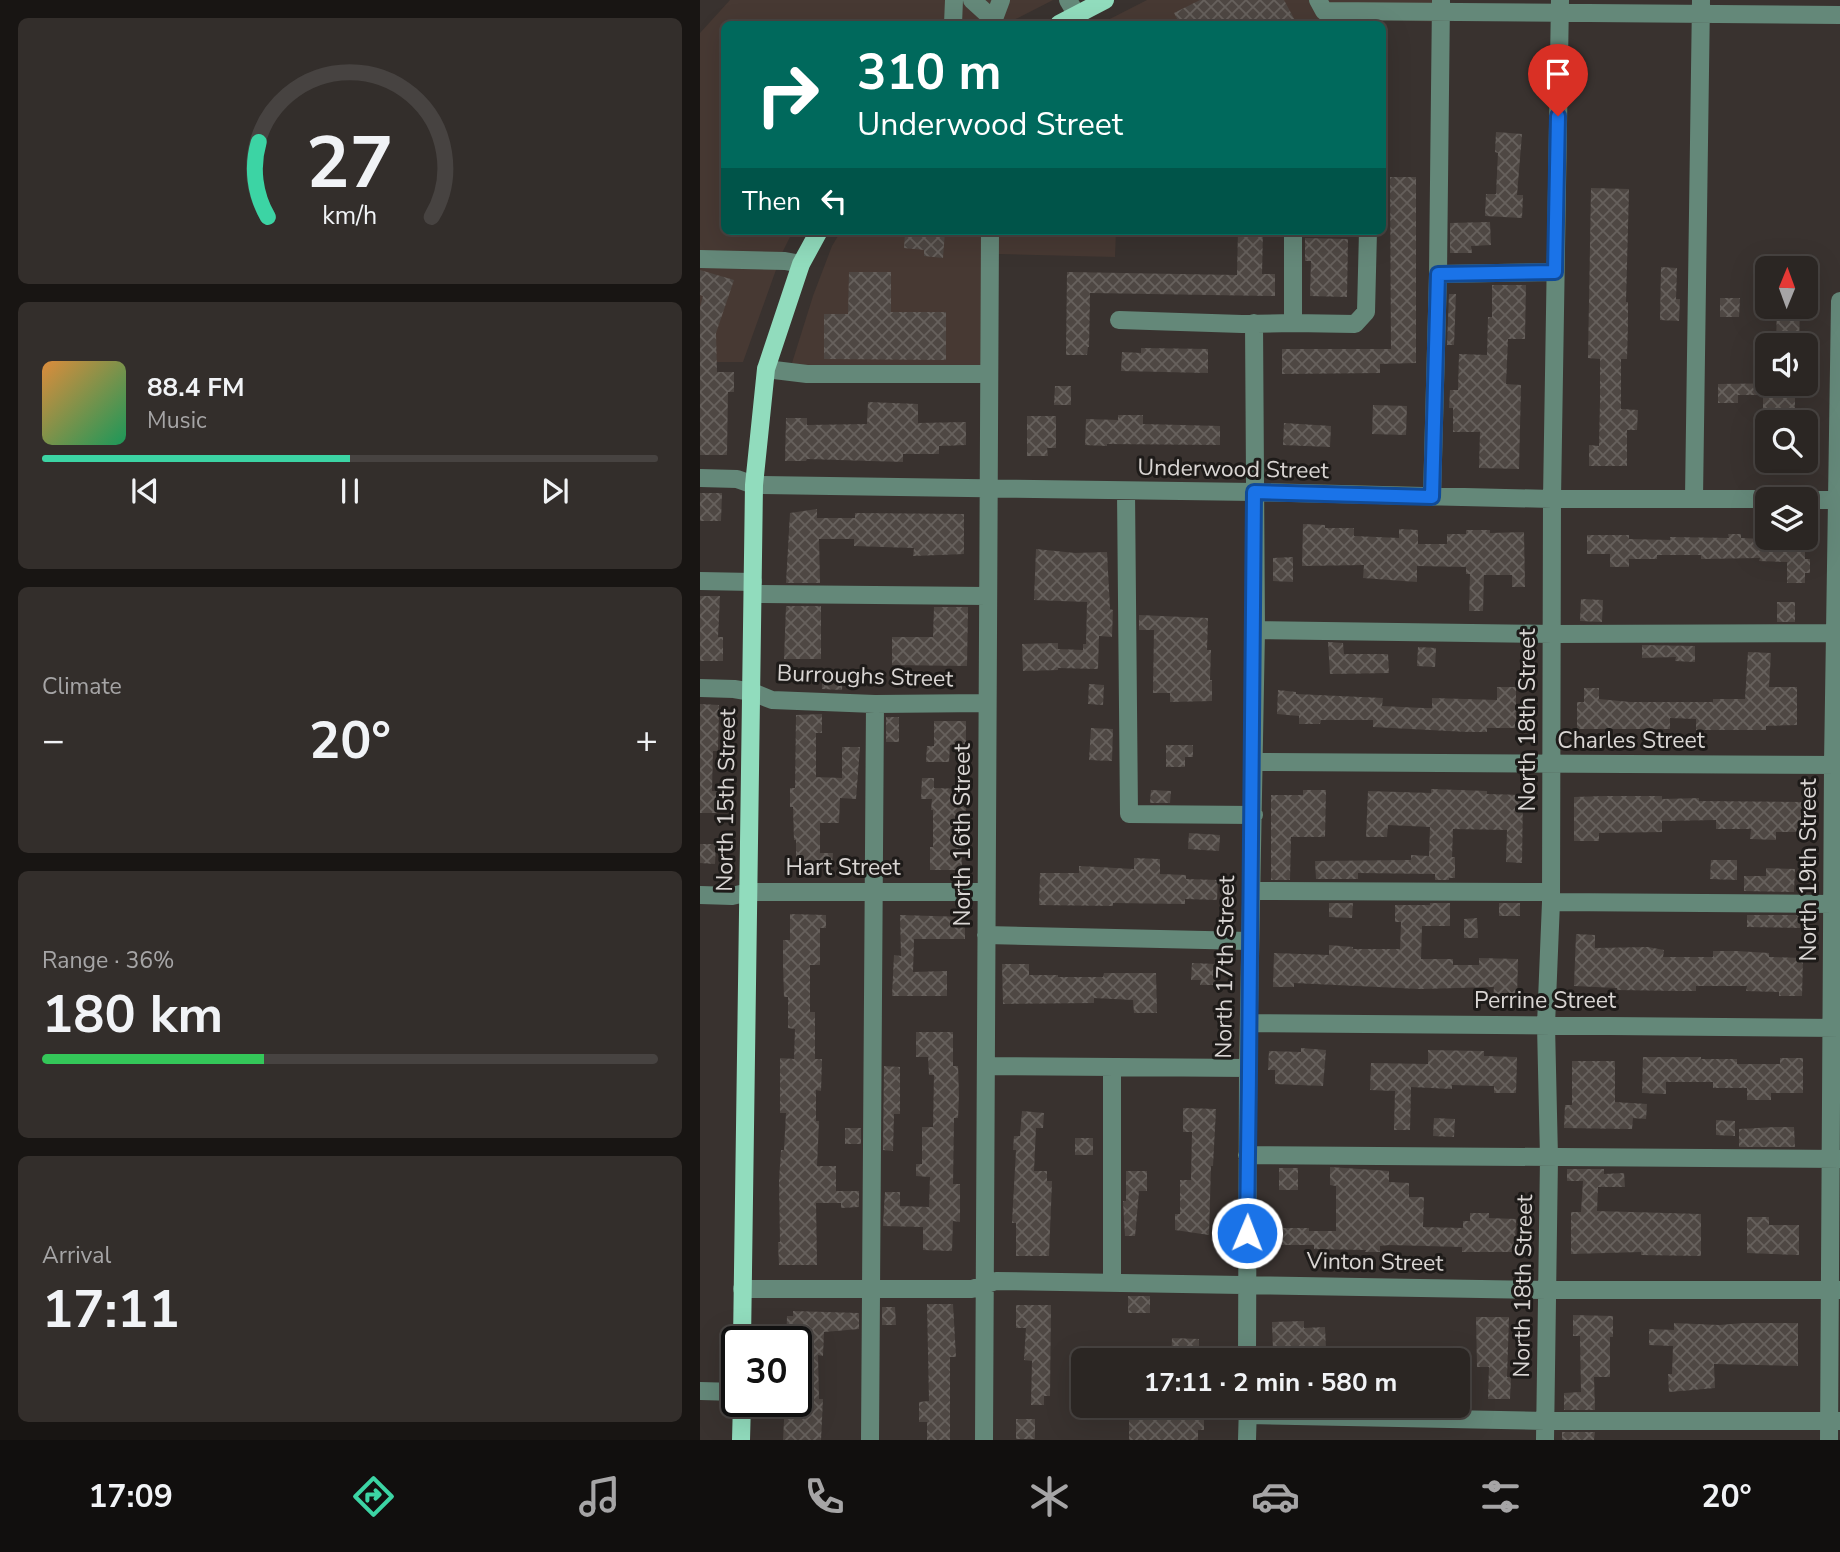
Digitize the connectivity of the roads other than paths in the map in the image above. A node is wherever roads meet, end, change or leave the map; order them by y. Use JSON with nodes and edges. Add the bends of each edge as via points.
{"nodes":[{"id":1,"x":954,"y":0,"type":"edge"},
{"id":2,"x":972,"y":0,"type":"edge"},
{"id":3,"x":1001,"y":0,"type":"edge"},
{"id":4,"x":1105,"y":0,"type":"edge"},
{"id":5,"x":1318,"y":0,"type":"edge"},
{"id":6,"x":1441,"y":6,"type":"edge"},
{"id":7,"x":1560,"y":6,"type":"edge"},
{"id":8,"x":1701,"y":7,"type":"edge"},
{"id":9,"x":1072,"y":8,"type":"edge"},
{"id":10,"x":1840,"y":15,"type":"edge"},
{"id":11,"x":953,"y":21,"type":"edge"},
{"id":12,"x":992,"y":21,"type":"edge"},
{"id":13,"x":993,"y":21,"type":"edge"},
{"id":14,"x":817,"y":235,"type":"edge"},
{"id":15,"x":990,"y":235,"type":"edge"},
{"id":16,"x":1293,"y":235,"type":"edge"},
{"id":17,"x":1368,"y":235,"type":"edge"},
{"id":18,"x":700,"y":260,"type":"edge"},
{"id":19,"x":801,"y":264,"type":"junction"},
{"id":20,"x":1555,"y":272,"type":"junction"},
{"id":21,"x":1438,"y":274,"type":"junction"},
{"id":22,"x":1840,"y":301,"type":"edge"},
{"id":23,"x":1119,"y":320,"type":"dead end"},
{"id":24,"x":1254,"y":323,"type":"junction"},
{"id":25,"x":1293,"y":323,"type":"junction"},
{"id":26,"x":766,"y":369,"type":"junction"},
{"id":27,"x":989,"y":374,"type":"junction"},
{"id":28,"x":700,"y":478,"type":"edge"},
{"id":29,"x":754,"y":485,"type":"junction"},
{"id":30,"x":988,"y":489,"type":"junction"},
{"id":31,"x":1126,"y":492,"type":"junction"},
{"id":32,"x":1254,"y":492,"type":"junction"},
{"id":33,"x":1432,"y":497,"type":"junction"},
{"id":34,"x":1694,"y":498,"type":"junction"},
{"id":35,"x":1552,"y":499,"type":"junction"},
{"id":36,"x":1755,"y":499,"type":"edge"},
{"id":37,"x":1818,"y":500,"type":"edge"},
{"id":38,"x":1839,"y":500,"type":"edge"},
{"id":39,"x":700,"y":581,"type":"edge"},
{"id":40,"x":753,"y":588,"type":"junction"},
{"id":41,"x":988,"y":596,"type":"junction"},
{"id":42,"x":1256,"y":630,"type":"junction"},
{"id":43,"x":1837,"y":633,"type":"edge"},
{"id":44,"x":1552,"y":634,"type":"junction"},
{"id":45,"x":700,"y":688,"type":"edge"},
{"id":46,"x":752,"y":692,"type":"junction"},
{"id":47,"x":988,"y":703,"type":"junction"},
{"id":48,"x":874,"y":704,"type":"junction"},
{"id":49,"x":1255,"y":762,"type":"junction"},
{"id":50,"x":1550,"y":765,"type":"junction"},
{"id":51,"x":1837,"y":765,"type":"edge"},
{"id":52,"x":1254,"y":815,"type":"junction"},
{"id":53,"x":873,"y":890,"type":"junction"},
{"id":54,"x":750,"y":891,"type":"junction"},
{"id":55,"x":1251,"y":891,"type":"junction"},
{"id":56,"x":986,"y":892,"type":"junction"},
{"id":57,"x":700,"y":895,"type":"edge"},
{"id":58,"x":1551,"y":897,"type":"junction"},
{"id":59,"x":1835,"y":899,"type":"edge"},
{"id":60,"x":986,"y":935,"type":"junction"},
{"id":61,"x":1249,"y":941,"type":"junction"},
{"id":62,"x":1250,"y":1023,"type":"junction"},
{"id":63,"x":1546,"y":1025,"type":"junction"},
{"id":64,"x":1836,"y":1028,"type":"edge"},
{"id":65,"x":987,"y":1066,"type":"junction"},
{"id":66,"x":1112,"y":1067,"type":"junction"},
{"id":67,"x":1248,"y":1068,"type":"junction"},
{"id":68,"x":1248,"y":1155,"type":"junction"},
{"id":69,"x":1549,"y":1158,"type":"junction"},
{"id":70,"x":1835,"y":1159,"type":"edge"},
{"id":71,"x":1112,"y":1283,"type":"junction"},
{"id":72,"x":1246,"y":1284,"type":"junction"},
{"id":73,"x":984,"y":1286,"type":"junction"},
{"id":74,"x":742,"y":1289,"type":"junction"},
{"id":75,"x":869,"y":1289,"type":"junction"},
{"id":76,"x":1547,"y":1290,"type":"junction"},
{"id":77,"x":1836,"y":1290,"type":"edge"},
{"id":78,"x":742,"y":1326,"type":"edge"},
{"id":79,"x":1247,"y":1348,"type":"edge"},
{"id":80,"x":700,"y":1391,"type":"edge"},
{"id":81,"x":721,"y":1392,"type":"edge"},
{"id":82,"x":741,"y":1417,"type":"edge"},
{"id":83,"x":1248,"y":1418,"type":"edge"},
{"id":84,"x":1464,"y":1418,"type":"edge"},
{"id":85,"x":1545,"y":1421,"type":"junction"},
{"id":86,"x":1835,"y":1421,"type":"edge"},
{"id":87,"x":741,"y":1440,"type":"edge"},
{"id":88,"x":870,"y":1440,"type":"edge"},
{"id":89,"x":984,"y":1440,"type":"edge"},
{"id":90,"x":1247,"y":1440,"type":"edge"},
{"id":91,"x":1545,"y":1440,"type":"edge"},
{"id":92,"x":1829,"y":1440,"type":"edge"}],
"edges":[{"from":1,"to":11,"type":"street"},
{"from":2,"to":12,"type":"street"},
{"from":3,"to":13,"type":"street"},
{"from":4,"to":9,"type":"main road"},
{"from":5,"to":6,"type":"street","via":[[1324,11]]},
{"from":6,"to":7,"type":"street"},
{"from":6,"to":21,"type":"street"},
{"from":7,"to":8,"type":"street"},
{"from":7,"to":20,"type":"street","name":"North 18th Street"},
{"from":8,"to":10,"type":"street"},
{"from":8,"to":34,"type":"street"},
{"from":14,"to":19,"type":"main road","name":"North 15th Street"},
{"from":15,"to":27,"type":"street","name":"North 16th Street"},
{"from":16,"to":25,"type":"street"},
{"from":17,"to":25,"type":"street","via":[[1366,312],[1355,324]]},
{"from":18,"to":19,"type":"street"},
{"from":19,"to":26,"type":"main road","name":"North 15th Street"},
{"from":20,"to":21,"type":"street"},
{"from":20,"to":35,"type":"street","name":"North 18th Street"},
{"from":21,"to":33,"type":"street"},
{"from":22,"to":38,"type":"street","name":"North 19th Street"},
{"from":23,"to":24,"type":"street"},
{"from":24,"to":25,"type":"street"},
{"from":24,"to":32,"type":"street","name":"North 17th Street"},
{"from":26,"to":27,"type":"street","via":[[807,374]]},
{"from":26,"to":29,"type":"main road","name":"North 15th Street"},
{"from":27,"to":30,"type":"street","name":"North 16th Street"},
{"from":28,"to":29,"type":"street","name":"Underwood Street","via":[[737,479]]},
{"from":29,"to":30,"type":"street","name":"Underwood Street"},
{"from":29,"to":40,"type":"main road","name":"North 15th Street"},
{"from":30,"to":31,"type":"street","name":"Underwood Street"},
{"from":30,"to":41,"type":"street","name":"North 16th Street"},
{"from":31,"to":32,"type":"street","name":"Underwood Street"},
{"from":31,"to":52,"type":"street","via":[[1129,814]]},
{"from":32,"to":33,"type":"street","name":"Underwood Street"},
{"from":32,"to":42,"type":"street","name":"North 17th Street"},
{"from":33,"to":35,"type":"street","name":"Underwood Street"},
{"from":34,"to":35,"type":"street","name":"Underwood Street"},
{"from":34,"to":36,"type":"street","name":"Underwood Street"},
{"from":35,"to":44,"type":"street","name":"North 18th Street"},
{"from":37,"to":38,"type":"street"},
{"from":38,"to":43,"type":"street","name":"North 19th Street"},
{"from":39,"to":40,"type":"street"},
{"from":40,"to":41,"type":"street"},
{"from":40,"to":46,"type":"main road","name":"North 15th Street"},
{"from":41,"to":47,"type":"street","name":"North 16th Street"},
{"from":42,"to":44,"type":"street"},
{"from":42,"to":49,"type":"street","name":"North 17th Street"},
{"from":43,"to":44,"type":"street"},
{"from":43,"to":51,"type":"street","name":"North 19th Street"},
{"from":44,"to":50,"type":"street","name":"North 18th Street"},
{"from":45,"to":46,"type":"street","name":"Burroughs Street"},
{"from":46,"to":48,"type":"street","name":"Burroughs Street","via":[[772,700]]},
{"from":46,"to":54,"type":"main road","name":"North 15th Street"},
{"from":47,"to":48,"type":"street","name":"Burroughs Street"},
{"from":47,"to":56,"type":"street","name":"North 16th Street"},
{"from":48,"to":53,"type":"street"},
{"from":49,"to":50,"type":"street","name":"Charles Street"},
{"from":49,"to":52,"type":"street","name":"North 17th Street"},
{"from":50,"to":51,"type":"street","name":"Charles Street"},
{"from":50,"to":58,"type":"street","name":"North 18th Street"},
{"from":51,"to":59,"type":"street","name":"North 19th Street"},
{"from":52,"to":55,"type":"street","name":"North 17th Street"},
{"from":53,"to":54,"type":"street","name":"Hart Street"},
{"from":53,"to":56,"type":"street","name":"Hart Street"},
{"from":53,"to":75,"type":"street"},
{"from":54,"to":57,"type":"street","name":"Hart Street"},
{"from":54,"to":74,"type":"main road","name":"North 15th Street"},
{"from":55,"to":58,"type":"street"},
{"from":55,"to":61,"type":"street","name":"North 17th Street"},
{"from":56,"to":60,"type":"street","name":"North 16th Street"},
{"from":58,"to":59,"type":"street"},
{"from":58,"to":63,"type":"street","name":"North 18th Street"},
{"from":59,"to":64,"type":"street","name":"North 19th Street"},
{"from":60,"to":61,"type":"street"},
{"from":60,"to":65,"type":"street","name":"North 16th Street"},
{"from":61,"to":62,"type":"street","name":"North 17th Street"},
{"from":62,"to":63,"type":"street","name":"Perrine Street"},
{"from":62,"to":67,"type":"street","name":"North 17th Street"},
{"from":63,"to":64,"type":"street","name":"Perrine Street"},
{"from":63,"to":69,"type":"street","name":"North 18th Street"},
{"from":64,"to":70,"type":"street","name":"North 19th Street"},
{"from":65,"to":66,"type":"street"},
{"from":65,"to":73,"type":"street","name":"North 16th Street"},
{"from":66,"to":67,"type":"street"},
{"from":66,"to":71,"type":"street"},
{"from":67,"to":68,"type":"street","name":"North 17th Street"},
{"from":68,"to":69,"type":"street"},
{"from":68,"to":72,"type":"street","name":"North 17th Street"},
{"from":69,"to":70,"type":"street"},
{"from":69,"to":76,"type":"street","name":"North 18th Street"},
{"from":70,"to":77,"type":"street","name":"North 19th Street"},
{"from":71,"to":72,"type":"street","name":"Vinton Street"},
{"from":71,"to":73,"type":"street","name":"Vinton Street","via":[[996,1281]]},
{"from":72,"to":76,"type":"street","name":"Vinton Street"},
{"from":72,"to":79,"type":"street","name":"North 17th Street"},
{"from":73,"to":75,"type":"street","name":"Vinton Street"},
{"from":73,"to":89,"type":"street","name":"North 16th Street"},
{"from":74,"to":75,"type":"street","name":"Vinton Street"},
{"from":74,"to":78,"type":"main road","name":"North 15th Street"},
{"from":75,"to":88,"type":"street"},
{"from":76,"to":77,"type":"street","name":"Vinton Street"},
{"from":76,"to":85,"type":"street","name":"North 18th Street"},
{"from":77,"to":86,"type":"street","name":"North 19th Street"},
{"from":80,"to":81,"type":"street"},
{"from":82,"to":87,"type":"main road"},
{"from":83,"to":90,"type":"street"},
{"from":84,"to":85,"type":"street"},
{"from":85,"to":86,"type":"street"},
{"from":85,"to":91,"type":"street","name":"North 18th Street"},
{"from":86,"to":92,"type":"street","name":"North 19th Street"}]}
